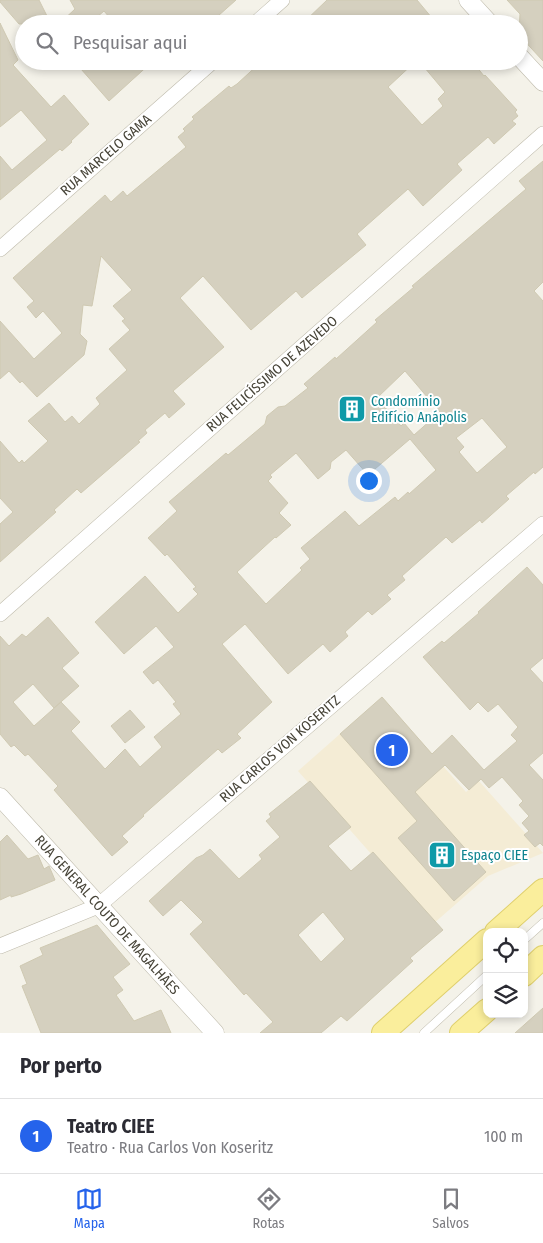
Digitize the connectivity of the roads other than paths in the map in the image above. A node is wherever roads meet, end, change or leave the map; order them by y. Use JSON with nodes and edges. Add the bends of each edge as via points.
{"nodes":[{"id":1,"x":282,"y":0,"type":"edge"},
{"id":2,"x":468,"y":0,"type":"edge"},
{"id":3,"x":265,"y":15,"type":"edge"},
{"id":4,"x":482,"y":15,"type":"edge"},
{"id":5,"x":528,"y":66,"type":"edge"},
{"id":6,"x":203,"y":70,"type":"edge"},
{"id":7,"x":543,"y":82,"type":"edge"},
{"id":8,"x":543,"y":134,"type":"edge"},
{"id":9,"x":0,"y":249,"type":"edge"},
{"id":10,"x":543,"y":524,"type":"edge"},
{"id":11,"x":0,"y":614,"type":"edge"},
{"id":12,"x":0,"y":797,"type":"edge"},
{"id":13,"x":543,"y":890,"type":"edge"},
{"id":14,"x":98,"y":906,"type":"junction"},
{"id":15,"x":543,"y":923,"type":"edge"},
{"id":16,"x":500,"y":928,"type":"edge"},
{"id":17,"x":528,"y":936,"type":"edge"},
{"id":18,"x":483,"y":944,"type":"edge"},
{"id":19,"x":0,"y":946,"type":"edge"},
{"id":20,"x":543,"y":957,"type":"edge"},
{"id":21,"x":526,"y":973,"type":"edge"},
{"id":22,"x":483,"y":979,"type":"edge"},
{"id":23,"x":483,"y":1014,"type":"edge"},
{"id":24,"x":215,"y":1033,"type":"edge"},
{"id":25,"x":382,"y":1033,"type":"edge"},
{"id":26,"x":424,"y":1033,"type":"edge"},
{"id":27,"x":461,"y":1033,"type":"edge"}],
"edges":[{"from":1,"to":3,"type":"street"},
{"from":2,"to":4,"type":"street"},
{"from":5,"to":7,"type":"street"},
{"from":6,"to":9,"type":"street","name":"RUA MARCELO GAMA"},
{"from":8,"to":11,"type":"street","name":"RUA FELICÍSSIMO DE AZEVEDO"},
{"from":10,"to":14,"type":"street","name":"RUA CARLOS VON KOSERITZ"},
{"from":12,"to":14,"type":"street","name":"RUA GENERAL COUTO DE MAGALHÃES"},
{"from":13,"to":16,"type":"main road"},
{"from":14,"to":19,"type":"street","name":"RUA CARLOS VON KOSERITZ"},
{"from":14,"to":24,"type":"street","name":"RUA GENERAL COUTO DE MAGALHÃES"},
{"from":15,"to":17,"type":"lane"},
{"from":18,"to":25,"type":"main road"},
{"from":20,"to":21,"type":"main road"},
{"from":22,"to":26,"type":"lane"},
{"from":23,"to":27,"type":"main road"}]}
